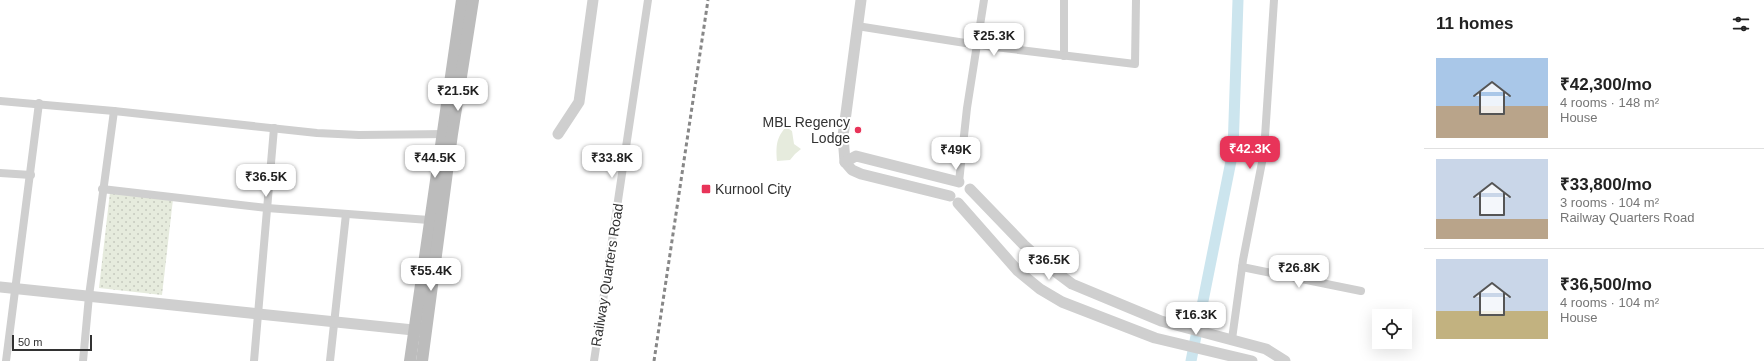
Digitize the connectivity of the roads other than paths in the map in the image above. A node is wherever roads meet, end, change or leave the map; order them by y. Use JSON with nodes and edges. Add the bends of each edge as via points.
{"nodes":[{"id":1,"x":462,"y":0,"type":"edge"},
{"id":2,"x":473,"y":0,"type":"edge"},
{"id":3,"x":593,"y":0,"type":"edge"},
{"id":4,"x":648,"y":0,"type":"edge"},
{"id":5,"x":861,"y":0,"type":"edge"},
{"id":6,"x":984,"y":0,"type":"edge"},
{"id":7,"x":1064,"y":0,"type":"edge"},
{"id":8,"x":1136,"y":0,"type":"edge"},
{"id":9,"x":1274,"y":0,"type":"edge"},
{"id":10,"x":857,"y":26,"type":"junction"},
{"id":11,"x":978,"y":45,"type":"junction"},
{"id":12,"x":1064,"y":56,"type":"junction"},
{"id":13,"x":0,"y":101,"type":"edge"},
{"id":14,"x":39,"y":103,"type":"junction"},
{"id":15,"x":114,"y":111,"type":"junction"},
{"id":16,"x":274,"y":128,"type":"junction"},
{"id":17,"x":448,"y":134,"type":"junction"},
{"id":18,"x":558,"y":134,"type":"dead end"},
{"id":19,"x":845,"y":162,"type":"junction"},
{"id":20,"x":0,"y":172,"type":"edge"},
{"id":21,"x":31,"y":175,"type":"junction"},
{"id":22,"x":959,"y":182,"type":"junction"},
{"id":23,"x":102,"y":189,"type":"junction"},
{"id":24,"x":970,"y":189,"type":"junction"},
{"id":25,"x":954,"y":200,"type":"junction"},
{"id":26,"x":267,"y":208,"type":"junction"},
{"id":27,"x":346,"y":214,"type":"junction"},
{"id":28,"x":429,"y":220,"type":"junction"},
{"id":29,"x":1242,"y":267,"type":"junction"},
{"id":30,"x":0,"y":287,"type":"edge"},
{"id":31,"x":16,"y":288,"type":"junction"},
{"id":32,"x":1361,"y":291,"type":"dead end"},
{"id":33,"x":88,"y":296,"type":"junction"},
{"id":34,"x":258,"y":314,"type":"junction"},
{"id":35,"x":334,"y":322,"type":"junction"},
{"id":36,"x":420,"y":331,"type":"junction"},
{"id":37,"x":1232,"y":339,"type":"junction"},
{"id":38,"x":6,"y":361,"type":"edge"},
{"id":39,"x":83,"y":361,"type":"edge"},
{"id":40,"x":254,"y":361,"type":"edge"},
{"id":41,"x":330,"y":361,"type":"edge"},
{"id":42,"x":410,"y":361,"type":"edge"},
{"id":43,"x":422,"y":361,"type":"edge"},
{"id":44,"x":594,"y":361,"type":"edge"},
{"id":45,"x":1252,"y":361,"type":"edge"},
{"id":46,"x":1285,"y":361,"type":"edge"}],
"edges":[{"from":1,"to":17,"type":"main road"},
{"from":2,"to":17,"type":"main road"},
{"from":3,"to":18,"type":"street","via":[[579,102]]},
{"from":4,"to":44,"type":"street","name":"Railway Quarters Road"},
{"from":5,"to":10,"type":"street"},
{"from":6,"to":11,"type":"street"},
{"from":7,"to":12,"type":"street"},
{"from":8,"to":12,"type":"street","via":[[1135,64]]},
{"from":9,"to":29,"type":"street","via":[[1264,152]]},
{"from":10,"to":11,"type":"street"},
{"from":10,"to":19,"type":"street","via":[[843,136]]},
{"from":11,"to":12,"type":"street"},
{"from":11,"to":22,"type":"street","via":[[967,108]]},
{"from":13,"to":14,"type":"street"},
{"from":14,"to":15,"type":"street"},
{"from":14,"to":21,"type":"street"},
{"from":15,"to":16,"type":"street"},
{"from":15,"to":23,"type":"street"},
{"from":16,"to":17,"type":"street","via":[[345,134]]},
{"from":16,"to":26,"type":"street"},
{"from":17,"to":28,"type":"main road"},
{"from":17,"to":36,"type":"main road"},
{"from":19,"to":22,"type":"street","via":[[856,156]]},
{"from":19,"to":25,"type":"street","via":[[852,170],[861,174]]},
{"from":20,"to":21,"type":"street"},
{"from":21,"to":31,"type":"street"},
{"from":22,"to":24,"type":"street","via":[[966,184]]},
{"from":22,"to":25,"type":"street","via":[[950,187]]},
{"from":23,"to":26,"type":"street"},
{"from":23,"to":33,"type":"street"},
{"from":24,"to":25,"type":"street","via":[[964,202]]},
{"from":24,"to":37,"type":"street","via":[[1024,245],[1072,284],[1161,321]]},
{"from":25,"to":45,"type":"street","via":[[1018,272],[1062,302],[1155,338]]},
{"from":26,"to":27,"type":"street"},
{"from":26,"to":34,"type":"street"},
{"from":27,"to":28,"type":"street"},
{"from":27,"to":35,"type":"street"},
{"from":28,"to":36,"type":"main road"},
{"from":29,"to":32,"type":"street"},
{"from":29,"to":37,"type":"street"},
{"from":30,"to":31,"type":"street"},
{"from":31,"to":33,"type":"street"},
{"from":31,"to":38,"type":"street"},
{"from":33,"to":34,"type":"street"},
{"from":33,"to":39,"type":"street"},
{"from":34,"to":35,"type":"street"},
{"from":34,"to":40,"type":"street"},
{"from":35,"to":36,"type":"street"},
{"from":35,"to":41,"type":"street"},
{"from":36,"to":42,"type":"main road"},
{"from":36,"to":43,"type":"main road"},
{"from":37,"to":46,"type":"street","via":[[1267,350]]}]}
